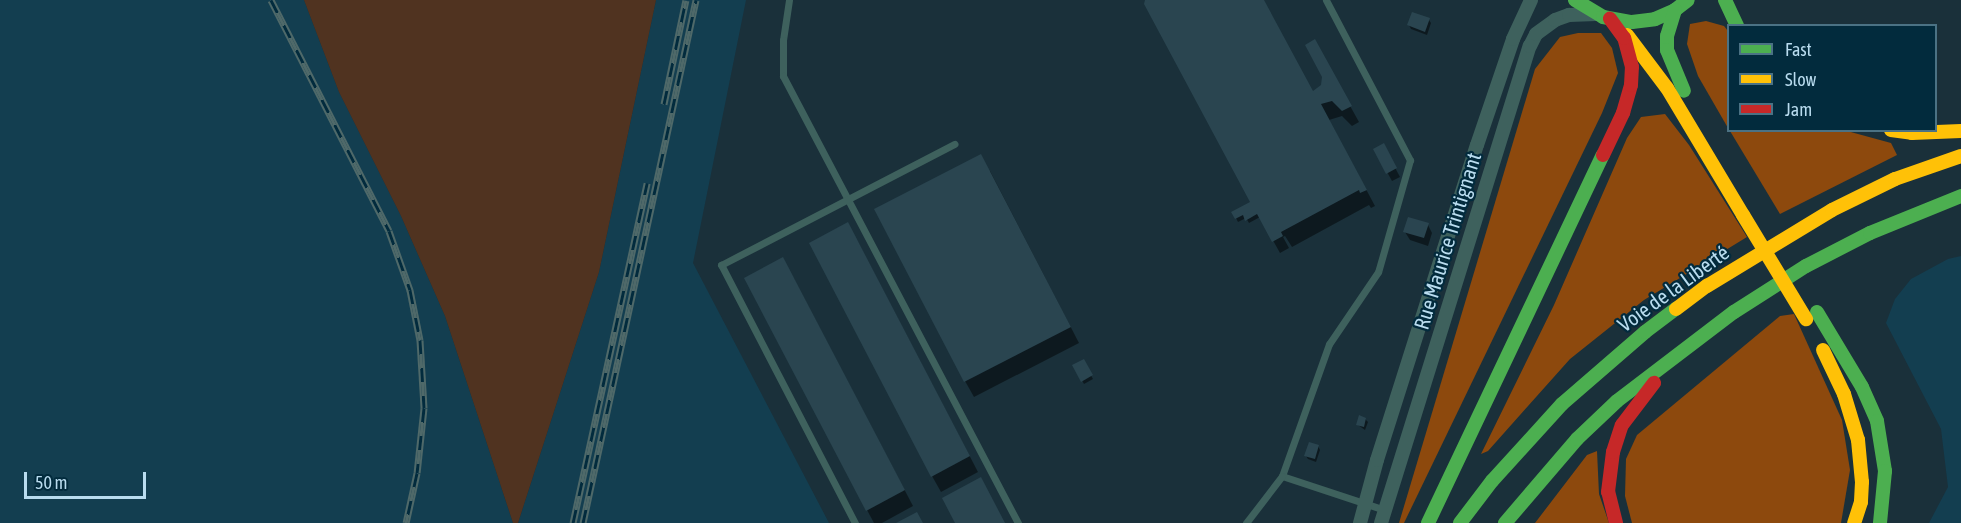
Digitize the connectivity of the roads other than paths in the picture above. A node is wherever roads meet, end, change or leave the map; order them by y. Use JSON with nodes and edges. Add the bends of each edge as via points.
{"nodes":[{"id":1,"x":789,"y":0,"type":"edge"},
{"id":2,"x":1326,"y":0,"type":"edge"},
{"id":3,"x":1532,"y":0,"type":"edge"},
{"id":4,"x":1575,"y":0,"type":"edge"},
{"id":5,"x":1688,"y":0,"type":"edge"},
{"id":6,"x":1725,"y":0,"type":"edge"},
{"id":7,"x":1675,"y":10,"type":"junction"},
{"id":8,"x":1596,"y":14,"type":"junction"},
{"id":9,"x":1610,"y":19,"type":"junction"},
{"id":10,"x":1736,"y":24,"type":"edge"},
{"id":11,"x":1961,"y":130,"type":"edge"},
{"id":12,"x":1922,"y":132,"type":"edge"},
{"id":13,"x":954,"y":144,"type":"dead end"},
{"id":14,"x":1961,"y":156,"type":"edge"},
{"id":15,"x":1961,"y":196,"type":"edge"},
{"id":16,"x":847,"y":198,"type":"junction"},
{"id":17,"x":1749,"y":212,"type":"junction"},
{"id":18,"x":1811,"y":316,"type":"junction"},
{"id":19,"x":1687,"y":346,"type":"junction"},
{"id":20,"x":1282,"y":476,"type":"junction"},
{"id":21,"x":1365,"y":503,"type":"junction"},
{"id":22,"x":1383,"y":517,"type":"edge"},
{"id":23,"x":855,"y":523,"type":"edge"},
{"id":24,"x":1018,"y":523,"type":"edge"},
{"id":25,"x":1246,"y":523,"type":"edge"},
{"id":26,"x":1360,"y":523,"type":"edge"},
{"id":27,"x":1428,"y":523,"type":"edge"},
{"id":28,"x":1460,"y":523,"type":"edge"},
{"id":29,"x":1505,"y":523,"type":"edge"},
{"id":30,"x":1616,"y":523,"type":"edge"},
{"id":31,"x":1854,"y":523,"type":"edge"},
{"id":32,"x":1880,"y":523,"type":"edge"}],
"edges":[{"from":1,"to":16,"type":"lane","via":[[783,76]]},
{"from":2,"to":20,"type":"lane","via":[[1410,160],[1378,272],[1329,344]]},
{"from":3,"to":21,"type":"street","name":"Rue Maurice Trintignant","via":[[1513,39],[1477,145]]},
{"from":4,"to":8,"type":"main road"},
{"from":5,"to":7,"type":"main road"},
{"from":6,"to":10,"type":"main road"},
{"from":7,"to":9,"type":"main road","via":[[1654,19]]},
{"from":7,"to":17,"type":"main road","via":[[1667,36],[1671,64]]},
{"from":8,"to":9,"type":"main road"},
{"from":8,"to":22,"type":"street","name":"Rue Maurice Trintignant","via":[[1555,20],[1536,34],[1530,46]]},
{"from":9,"to":17,"type":"main road","via":[[1632,39],[1667,87]]},
{"from":9,"to":27,"type":"main road","via":[[1624,38],[1632,67],[1623,113]]},
{"from":11,"to":12,"type":"main road"},
{"from":13,"to":16,"type":"lane"},
{"from":14,"to":28,"type":"main road","name":"Voie de la Liberté","via":[[1895,179],[1832,210],[1707,286],[1645,332],[1562,404],[1492,481]]},
{"from":15,"to":19,"type":"main road","via":[[1870,233],[1806,266]]},
{"from":16,"to":23,"type":"lane","via":[[721,265]]},
{"from":16,"to":24,"type":"lane"},
{"from":17,"to":18,"type":"main road","bridge":true},
{"from":18,"to":31,"type":"main road","via":[[1844,394],[1858,440],[1862,482]]},
{"from":18,"to":32,"type":"main road","via":[[1862,387],[1877,421],[1885,471]]},
{"from":19,"to":29,"type":"main road","via":[[1617,401],[1577,439]]},
{"from":19,"to":30,"type":"main road","via":[[1622,425],[1608,475]]},
{"from":20,"to":21,"type":"lane"},
{"from":20,"to":25,"type":"lane"},
{"from":21,"to":22,"type":"lane"},
{"from":21,"to":26,"type":"street","name":"Rue Maurice Trintignant"}]}
